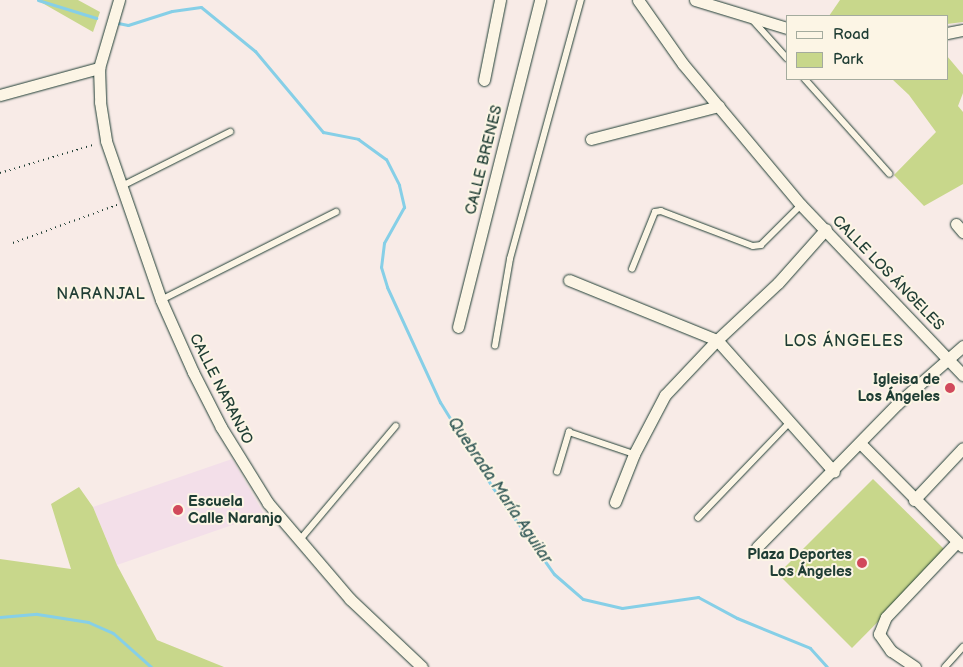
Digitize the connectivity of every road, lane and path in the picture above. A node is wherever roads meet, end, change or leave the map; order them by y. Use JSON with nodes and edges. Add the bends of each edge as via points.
{"nodes":[{"id":1,"x":119,"y":0,"type":"edge"},
{"id":2,"x":500,"y":0,"type":"edge"},
{"id":3,"x":540,"y":0,"type":"edge"},
{"id":4,"x":580,"y":0,"type":"edge"},
{"id":5,"x":638,"y":0,"type":"edge"},
{"id":6,"x":694,"y":0,"type":"edge"},
{"id":7,"x":750,"y":17,"type":"junction"},
{"id":8,"x":786,"y":28,"type":"edge"},
{"id":9,"x":963,"y":30,"type":"edge"},
{"id":10,"x":948,"y":32,"type":"edge"},
{"id":11,"x":786,"y":57,"type":"edge"},
{"id":12,"x":99,"y":68,"type":"junction"},
{"id":13,"x":484,"y":80,"type":"dead end"},
{"id":14,"x":806,"y":80,"type":"edge"},
{"id":15,"x":0,"y":95,"type":"edge"},
{"id":16,"x":719,"y":106,"type":"junction"},
{"id":17,"x":230,"y":132,"type":"dead end"},
{"id":18,"x":591,"y":139,"type":"dead end"},
{"id":19,"x":106,"y":141,"type":"junction"},
{"id":20,"x":0,"y":173,"type":"edge"},
{"id":21,"x":890,"y":174,"type":"dead end"},
{"id":22,"x":122,"y":186,"type":"junction"},
{"id":23,"x":127,"y":201,"type":"junction"},
{"id":24,"x":801,"y":205,"type":"junction"},
{"id":25,"x":336,"y":212,"type":"dead end"},
{"id":26,"x":826,"y":229,"type":"junction"},
{"id":27,"x":13,"y":243,"type":"dead end"},
{"id":28,"x":632,"y":269,"type":"dead end"},
{"id":29,"x":569,"y":280,"type":"dead end"},
{"id":30,"x":161,"y":300,"type":"junction"},
{"id":31,"x":458,"y":327,"type":"dead end"},
{"id":32,"x":717,"y":340,"type":"junction"},
{"id":33,"x":495,"y":346,"type":"dead end"},
{"id":34,"x":963,"y":346,"type":"edge"},
{"id":35,"x":948,"y":359,"type":"junction"},
{"id":36,"x":963,"y":375,"type":"edge"},
{"id":37,"x":788,"y":424,"type":"junction"},
{"id":38,"x":396,"y":426,"type":"dead end"},
{"id":39,"x":861,"y":444,"type":"junction"},
{"id":40,"x":963,"y":448,"type":"edge"},
{"id":41,"x":634,"y":454,"type":"junction"},
{"id":42,"x":558,"y":472,"type":"dead end"},
{"id":43,"x":834,"y":472,"type":"junction"},
{"id":44,"x":914,"y":500,"type":"junction"},
{"id":45,"x":615,"y":502,"type":"dead end"},
{"id":46,"x":698,"y":518,"type":"dead end"},
{"id":47,"x":299,"y":541,"type":"junction"},
{"id":48,"x":960,"y":545,"type":"edge"},
{"id":49,"x":757,"y":547,"type":"dead end"},
{"id":50,"x":963,"y":647,"type":"edge"},
{"id":51,"x":422,"y":667,"type":"edge"},
{"id":52,"x":915,"y":667,"type":"edge"},
{"id":53,"x":945,"y":667,"type":"edge"}],
"edges":[{"from":1,"to":12,"type":"street","name":"CALLE NARANJO"},
{"from":2,"to":13,"type":"street"},
{"from":3,"to":31,"type":"street","name":"CALLE BRENES"},
{"from":4,"to":33,"type":"lane","via":[[510,258]]},
{"from":5,"to":16,"type":"street","name":"CALLE LOS ÁNGELES","via":[[683,64]]},
{"from":6,"to":7,"type":"street"},
{"from":7,"to":8,"type":"street"},
{"from":7,"to":11,"type":"lane"},
{"from":9,"to":10,"type":"street"},
{"from":12,"to":15,"type":"street"},
{"from":12,"to":19,"type":"street","name":"CALLE NARANJO"},
{"from":14,"to":21,"type":"lane"},
{"from":16,"to":18,"type":"street"},
{"from":16,"to":24,"type":"street","name":"CALLE LOS ÁNGELES"},
{"from":17,"to":22,"type":"lane"},
{"from":19,"to":20,"type":"path"},
{"from":19,"to":22,"type":"street","name":"CALLE NARANJO"},
{"from":22,"to":23,"type":"street","name":"CALLE NARANJO"},
{"from":23,"to":27,"type":"path"},
{"from":23,"to":30,"type":"street","name":"CALLE NARANJO"},
{"from":24,"to":26,"type":"street","name":"CALLE LOS ÁNGELES"},
{"from":24,"to":28,"type":"lane","via":[[761,245],[753,246],[660,211],[655,212]]},
{"from":25,"to":30,"type":"lane"},
{"from":26,"to":32,"type":"street","via":[[778,283]]},
{"from":26,"to":35,"type":"street","name":"CALLE LOS ÁNGELES"},
{"from":29,"to":32,"type":"street"},
{"from":30,"to":47,"type":"street","name":"CALLE NARANJO","via":[[221,427],[268,502]]},
{"from":32,"to":37,"type":"street"},
{"from":32,"to":41,"type":"street","via":[[666,395]]},
{"from":34,"to":35,"type":"street"},
{"from":35,"to":36,"type":"street","name":"CALLE LOS ÁNGELES"},
{"from":35,"to":39,"type":"street","via":[[897,404]]},
{"from":37,"to":43,"type":"street"},
{"from":37,"to":46,"type":"lane"},
{"from":38,"to":47,"type":"lane"},
{"from":39,"to":43,"type":"street"},
{"from":39,"to":44,"type":"street"},
{"from":40,"to":44,"type":"street"},
{"from":41,"to":42,"type":"lane","via":[[569,432]]},
{"from":41,"to":45,"type":"street"},
{"from":43,"to":49,"type":"street"},
{"from":44,"to":48,"type":"street"},
{"from":47,"to":51,"type":"street","name":"CALLE NARANJO","via":[[350,599]]},
{"from":48,"to":52,"type":"street","via":[[886,617],[879,634],[891,650]]},
{"from":50,"to":53,"type":"lane"}]}
